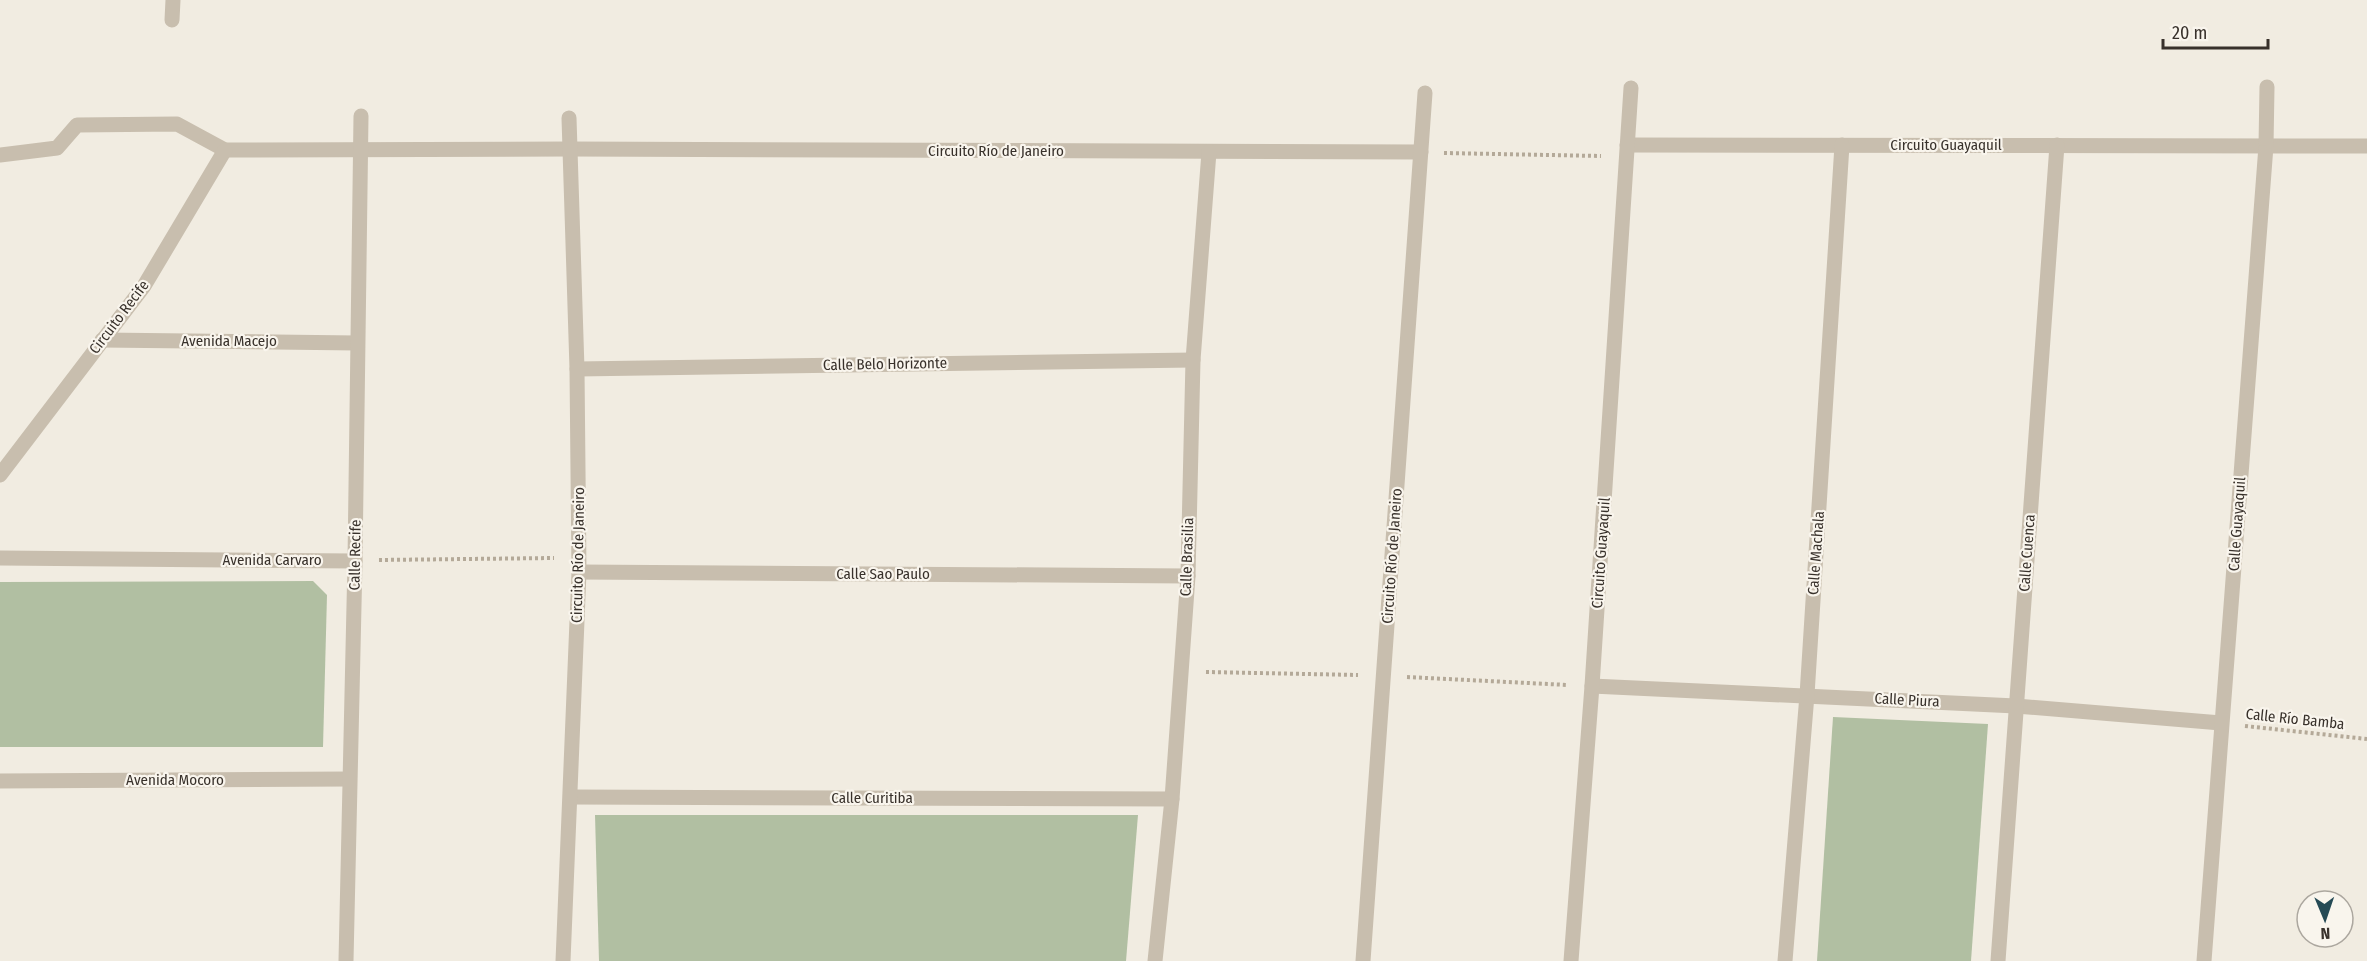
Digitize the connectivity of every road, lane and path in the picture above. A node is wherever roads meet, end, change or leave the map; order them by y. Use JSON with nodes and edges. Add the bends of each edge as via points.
{"nodes":[{"id":1,"x":173,"y":0,"type":"edge"},
{"id":2,"x":172,"y":20,"type":"dead end"},
{"id":3,"x":2267,"y":87,"type":"dead end"},
{"id":4,"x":1631,"y":88,"type":"dead end"},
{"id":5,"x":1425,"y":93,"type":"dead end"},
{"id":6,"x":361,"y":116,"type":"dead end"},
{"id":7,"x":569,"y":118,"type":"dead end"},
{"id":8,"x":1842,"y":144,"type":"junction"},
{"id":9,"x":2057,"y":145,"type":"junction"},
{"id":10,"x":2266,"y":146,"type":"junction"},
{"id":11,"x":2367,"y":146,"type":"edge"},
{"id":12,"x":570,"y":148,"type":"junction"},
{"id":13,"x":225,"y":150,"type":"junction"},
{"id":14,"x":360,"y":150,"type":"junction"},
{"id":15,"x":1626,"y":150,"type":"junction"},
{"id":16,"x":1209,"y":152,"type":"junction"},
{"id":17,"x":1421,"y":152,"type":"junction"},
{"id":18,"x":0,"y":155,"type":"edge"},
{"id":19,"x":102,"y":340,"type":"junction"},
{"id":20,"x":357,"y":342,"type":"junction"},
{"id":21,"x":1193,"y":360,"type":"junction"},
{"id":22,"x":577,"y":369,"type":"junction"},
{"id":23,"x":0,"y":475,"type":"edge"},
{"id":24,"x":0,"y":558,"type":"edge"},
{"id":25,"x":355,"y":561,"type":"junction"},
{"id":26,"x":579,"y":565,"type":"junction"},
{"id":27,"x":1188,"y":576,"type":"junction"},
{"id":28,"x":1592,"y":686,"type":"junction"},
{"id":29,"x":1807,"y":695,"type":"junction"},
{"id":30,"x":2016,"y":706,"type":"junction"},
{"id":31,"x":2221,"y":723,"type":"junction"},
{"id":32,"x":2367,"y":739,"type":"edge"},
{"id":33,"x":349,"y":779,"type":"junction"},
{"id":34,"x":0,"y":781,"type":"edge"},
{"id":35,"x":571,"y":797,"type":"junction"},
{"id":36,"x":1172,"y":799,"type":"junction"},
{"id":37,"x":345,"y":961,"type":"edge"},
{"id":38,"x":563,"y":961,"type":"edge"},
{"id":39,"x":1155,"y":961,"type":"edge"},
{"id":40,"x":1363,"y":961,"type":"edge"},
{"id":41,"x":1571,"y":961,"type":"edge"},
{"id":42,"x":1785,"y":961,"type":"edge"},
{"id":43,"x":1998,"y":961,"type":"edge"},
{"id":44,"x":2204,"y":961,"type":"edge"}],
"edges":[{"from":1,"to":2,"type":"street"},
{"from":3,"to":10,"type":"street","name":"Calle Guayaquil"},
{"from":4,"to":15,"type":"street","name":"Circuito Guayaquil"},
{"from":5,"to":17,"type":"street","name":"Circuito Río de Janeiro"},
{"from":6,"to":14,"type":"street","name":"Calle Recife"},
{"from":7,"to":12,"type":"street","name":"Circuito Río de Janeiro"},
{"from":8,"to":9,"type":"street","name":"Circuito Guayaquil"},
{"from":8,"to":15,"type":"street","name":"Circuito Guayaquil"},
{"from":8,"to":29,"type":"street","name":"Calle Machala"},
{"from":9,"to":10,"type":"street","name":"Circuito Guayaquil"},
{"from":9,"to":30,"type":"street","name":"Calle Cuenca"},
{"from":10,"to":11,"type":"street","name":"Circuito Guayaquil"},
{"from":10,"to":31,"type":"street","name":"Calle Guayaquil"},
{"from":12,"to":14,"type":"street"},
{"from":12,"to":16,"type":"street","name":"Circuito Río de Janeiro"},
{"from":12,"to":22,"type":"street","name":"Circuito Río de Janeiro"},
{"from":13,"to":14,"type":"street"},
{"from":13,"to":18,"type":"street","via":[[177,124],[78,125],[57,148]]},
{"from":13,"to":19,"type":"street","name":"Circuito Recife","via":[[144,286]]},
{"from":14,"to":20,"type":"street","name":"Calle Recife"},
{"from":15,"to":17,"type":"path"},
{"from":15,"to":28,"type":"street","name":"Circuito Guayaquil"},
{"from":16,"to":17,"type":"street","name":"Circuito Río de Janeiro"},
{"from":16,"to":21,"type":"street","name":"Calle Brasilia"},
{"from":17,"to":40,"type":"street","name":"Circuito Río de Janeiro"},
{"from":19,"to":20,"type":"street","name":"Avenida Macejo"},
{"from":19,"to":23,"type":"street","name":"Circuito Recife"},
{"from":20,"to":25,"type":"street","name":"Calle Recife"},
{"from":21,"to":22,"type":"street","name":"Calle Belo Horizonte"},
{"from":21,"to":27,"type":"street","name":"Calle Brasilia"},
{"from":22,"to":26,"type":"street","name":"Circuito Río de Janeiro"},
{"from":24,"to":25,"type":"street","name":"Avenida Carvaro"},
{"from":25,"to":26,"type":"path"},
{"from":25,"to":33,"type":"street","name":"Calle Recife"},
{"from":26,"to":27,"type":"street","name":"Calle Sao Paulo"},
{"from":26,"to":35,"type":"street","name":"Circuito Río de Janeiro"},
{"from":27,"to":36,"type":"street","name":"Calle Brasilia"},
{"from":28,"to":29,"type":"street","name":"Calle Piura"},
{"from":28,"to":41,"type":"street","name":"Circuito Guayaquil"},
{"from":29,"to":30,"type":"street","name":"Calle Piura"},
{"from":29,"to":42,"type":"street","name":"Calle Machala"},
{"from":30,"to":31,"type":"street","name":"Calle Piura"},
{"from":30,"to":43,"type":"street","name":"Calle Cuenca"},
{"from":31,"to":32,"type":"path","name":"Calle Río Bamba"},
{"from":31,"to":44,"type":"street","name":"Calle Guayaquil"},
{"from":33,"to":34,"type":"street","name":"Avenida Mocoro"},
{"from":33,"to":37,"type":"street","name":"Calle Recife"},
{"from":35,"to":36,"type":"street","name":"Calle Curitiba"},
{"from":35,"to":38,"type":"street","name":"Circuito Río de Janeiro"},
{"from":36,"to":39,"type":"street","name":"Calle Brasilia"}]}
